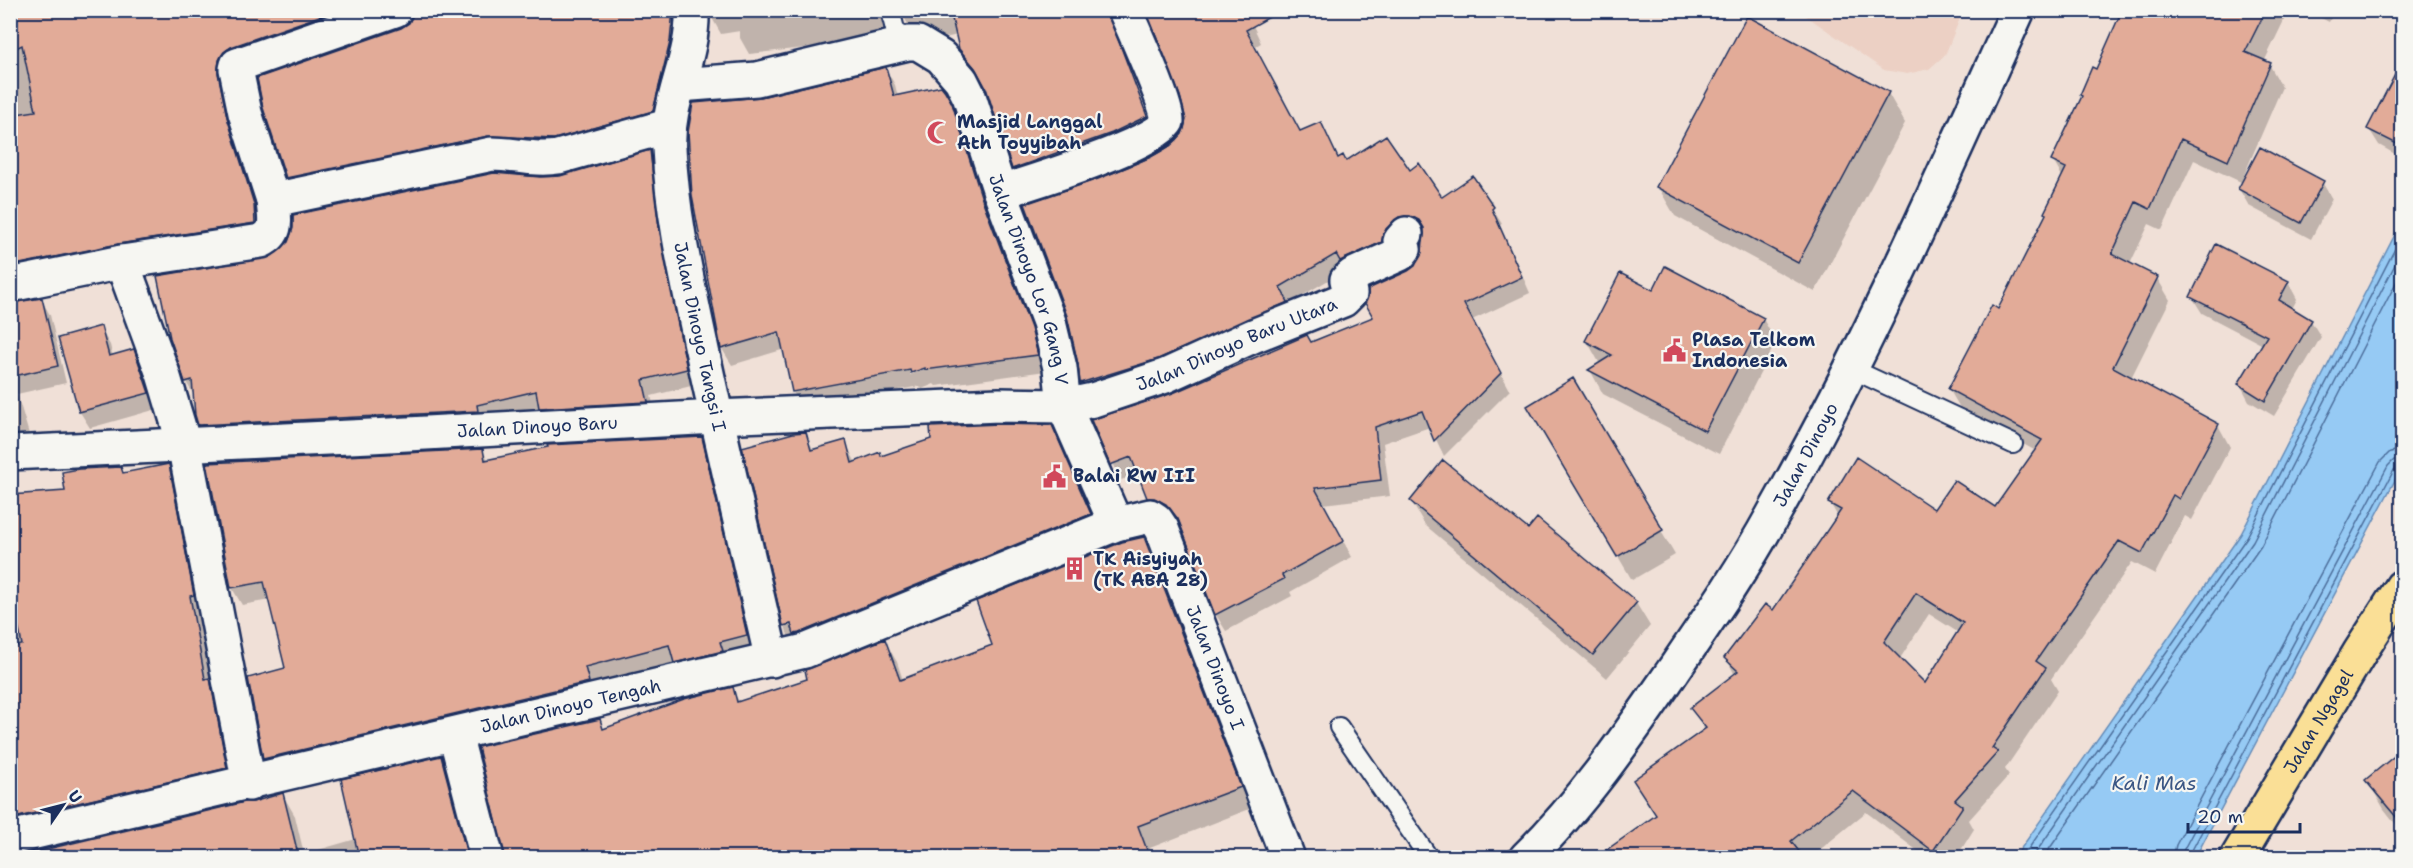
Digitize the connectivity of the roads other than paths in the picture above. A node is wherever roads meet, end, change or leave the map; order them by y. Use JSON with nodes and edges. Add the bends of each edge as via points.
{"nodes":[{"id":1,"x":395,"y":10,"type":"edge"},
{"id":2,"x":692,"y":10,"type":"edge"},
{"id":3,"x":890,"y":10,"type":"edge"},
{"id":4,"x":1125,"y":10,"type":"edge"},
{"id":5,"x":2018,"y":10,"type":"edge"},
{"id":6,"x":899,"y":45,"type":"junction"},
{"id":7,"x":679,"y":85,"type":"junction"},
{"id":8,"x":668,"y":126,"type":"junction"},
{"id":9,"x":1000,"y":192,"type":"junction"},
{"id":10,"x":273,"y":200,"type":"junction"},
{"id":11,"x":1406,"y":234,"type":"dead end"},
{"id":12,"x":122,"y":262,"type":"junction"},
{"id":13,"x":10,"y":285,"type":"edge"},
{"id":14,"x":1852,"y":369,"type":"junction"},
{"id":15,"x":1064,"y":406,"type":"junction"},
{"id":16,"x":716,"y":417,"type":"junction"},
{"id":17,"x":184,"y":444,"type":"junction"},
{"id":18,"x":2013,"y":444,"type":"dead end"},
{"id":19,"x":10,"y":453,"type":"edge"},
{"id":20,"x":1116,"y":524,"type":"junction"},
{"id":21,"x":2403,"y":587,"type":"edge"},
{"id":22,"x":772,"y":660,"type":"junction"},
{"id":23,"x":1340,"y":727,"type":"dead end"},
{"id":24,"x":455,"y":734,"type":"junction"},
{"id":25,"x":249,"y":784,"type":"junction"},
{"id":26,"x":10,"y":838,"type":"edge"},
{"id":27,"x":487,"y":858,"type":"edge"},
{"id":28,"x":1288,"y":858,"type":"edge"},
{"id":29,"x":1429,"y":858,"type":"edge"},
{"id":30,"x":1526,"y":858,"type":"edge"},
{"id":31,"x":2237,"y":858,"type":"edge"}],
"edges":[{"from":1,"to":10,"type":"street","via":[[237,65],[245,113]]},
{"from":2,"to":7,"type":"street","name":"Jalan Dinoyo Tangsi I","via":[[687,60]]},
{"from":3,"to":6,"type":"lane"},
{"from":4,"to":9,"type":"street","via":[[1162,103],[1166,126],[1080,166]]},
{"from":5,"to":14,"type":"street","name":"Jalan Dinoyo"},
{"from":6,"to":7,"type":"street","name":"Jalan Dinoyo Lor Gang V","via":[[757,79]]},
{"from":6,"to":9,"type":"street","name":"Jalan Dinoyo Lor Gang V","via":[[918,43],[951,67],[961,80]]},
{"from":7,"to":8,"type":"street","name":"Jalan Dinoyo Tangsi I"},
{"from":8,"to":10,"type":"street","via":[[558,157],[540,160],[492,154]]},
{"from":8,"to":16,"type":"street","name":"Jalan Dinoyo Tangsi I","via":[[681,253]]},
{"from":9,"to":15,"type":"street","name":"Jalan Dinoyo Lor Gang V","via":[[1049,322]]},
{"from":10,"to":12,"type":"street","via":[[274,230],[261,241]]},
{"from":11,"to":15,"type":"street","name":"Jalan Dinoyo Baru Utara","via":[[1400,241],[1404,249],[1400,254],[1347,280],[1350,293],[1343,300],[1165,376]]},
{"from":12,"to":13,"type":"street"},
{"from":12,"to":17,"type":"street","via":[[164,374]]},
{"from":14,"to":18,"type":"lane"},
{"from":14,"to":30,"type":"street","name":"Jalan Dinoyo","via":[[1773,515],[1719,604],[1623,743]]},
{"from":15,"to":16,"type":"street","name":"Jalan Dinoyo Baru","via":[[999,405]]},
{"from":15,"to":20,"type":"street","name":"Jalan Dinoyo Lor Gang V"},
{"from":16,"to":17,"type":"street","name":"Jalan Dinoyo Baru"},
{"from":16,"to":22,"type":"street","name":"Jalan Dinoyo Tangsi I"},
{"from":17,"to":19,"type":"street","name":"Jalan Dinoyo Baru"},
{"from":17,"to":25,"type":"street"},
{"from":20,"to":22,"type":"street","name":"Jalan Dinoyo Tengah","via":[[845,636]]},
{"from":20,"to":28,"type":"street","name":"Jalan Dinoyo I","via":[[1150,516],[1162,529]]},
{"from":21,"to":31,"type":"highway","name":"Jalan Ngagel"},
{"from":22,"to":24,"type":"street","name":"Jalan Dinoyo Tengah"},
{"from":23,"to":29,"type":"lane"},
{"from":24,"to":25,"type":"street","name":"Jalan Dinoyo Tengah"},
{"from":24,"to":27,"type":"street"},
{"from":25,"to":26,"type":"street","name":"Jalan Dinoyo Tengah"}]}
